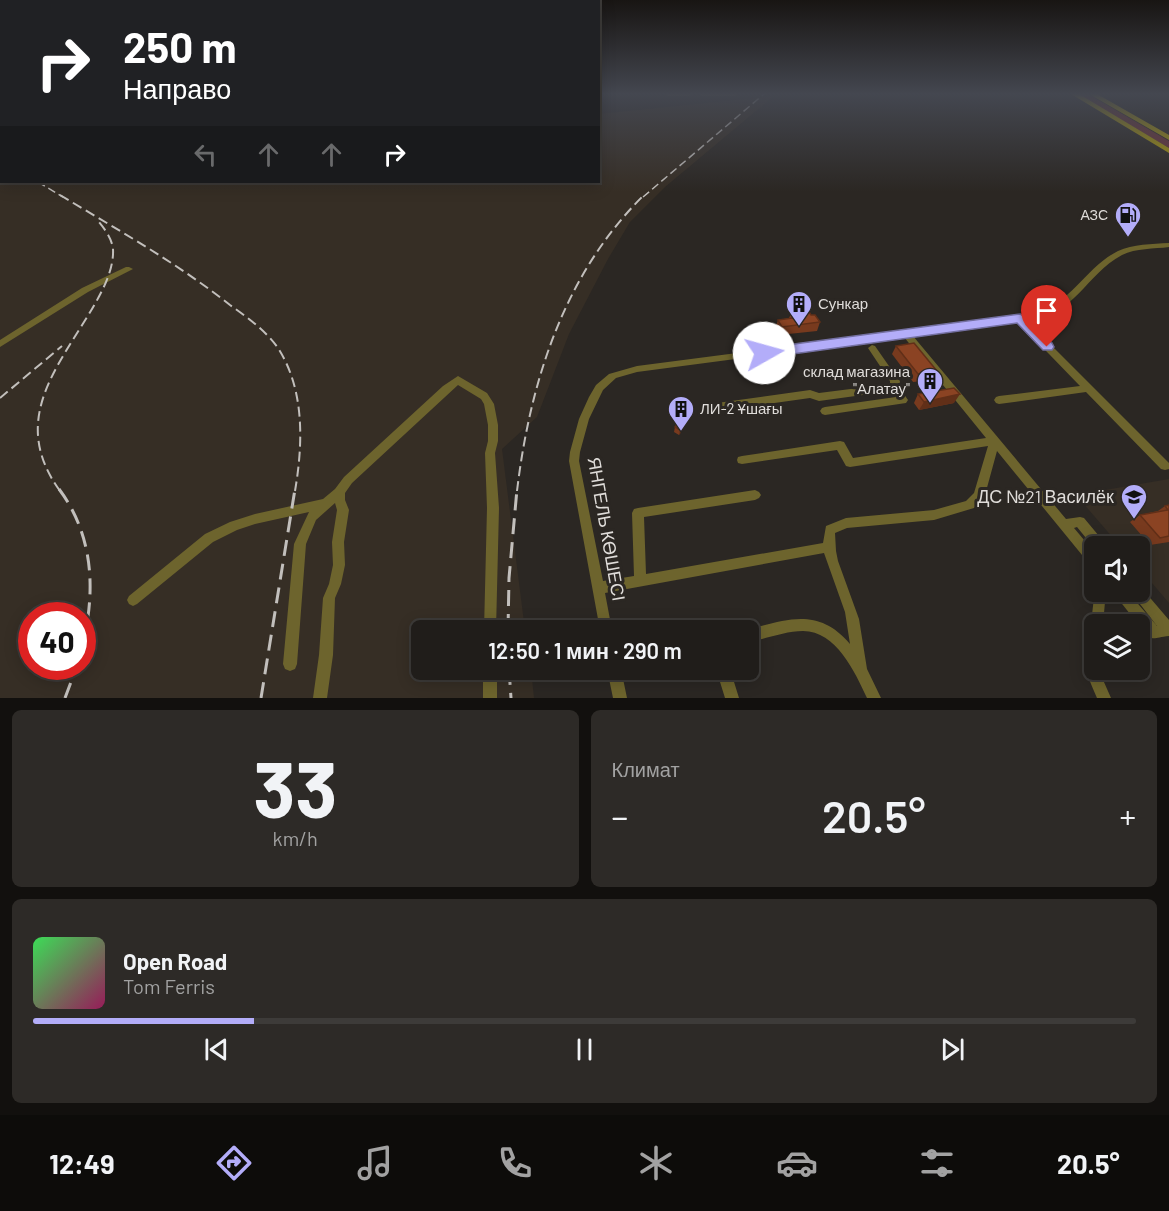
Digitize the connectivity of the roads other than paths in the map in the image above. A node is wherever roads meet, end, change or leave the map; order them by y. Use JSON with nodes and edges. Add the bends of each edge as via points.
{"nodes":[{"id":1,"x":1128,"y":127,"type":"edge"},
{"id":2,"x":1149,"y":127,"type":"edge"},
{"id":3,"x":1169,"y":138,"type":"edge"},
{"id":4,"x":1169,"y":151,"type":"edge"},
{"id":5,"x":1169,"y":245,"type":"edge"},
{"id":6,"x":129,"y":269,"type":"dead end"},
{"id":7,"x":1020,"y":319,"type":"junction"},
{"id":8,"x":906,"y":334,"type":"junction"},
{"id":9,"x":0,"y":344,"type":"edge"},
{"id":10,"x":872,"y":348,"type":"dead end"},
{"id":11,"x":894,"y":387,"type":"junction"},
{"id":12,"x":1088,"y":388,"type":"junction"},
{"id":13,"x":999,"y":400,"type":"dead end"},
{"id":14,"x":717,"y":407,"type":"dead end"},
{"id":15,"x":825,"y":411,"type":"dead end"},
{"id":16,"x":995,"y":441,"type":"junction"},
{"id":17,"x":742,"y":460,"type":"dead end"},
{"id":18,"x":1165,"y":466,"type":"dead end"},
{"id":19,"x":339,"y":492,"type":"junction"},
{"id":20,"x":755,"y":495,"type":"dead end"},
{"id":21,"x":324,"y":504,"type":"junction"},
{"id":22,"x":1065,"y":524,"type":"junction"},
{"id":23,"x":1092,"y":536,"type":"edge"},
{"id":24,"x":829,"y":547,"type":"junction"},
{"id":25,"x":1084,"y":548,"type":"edge"},
{"id":26,"x":640,"y":581,"type":"junction"},
{"id":27,"x":598,"y":588,"type":"junction"},
{"id":28,"x":133,"y":600,"type":"dead end"},
{"id":29,"x":1128,"y":602,"type":"edge"},
{"id":30,"x":1146,"y":602,"type":"edge"},
{"id":31,"x":490,"y":620,"type":"edge"},
{"id":32,"x":604,"y":620,"type":"edge"},
{"id":33,"x":1169,"y":630,"type":"edge"},
{"id":34,"x":759,"y":634,"type":"edge"},
{"id":35,"x":290,"y":664,"type":"dead end"},
{"id":36,"x":860,"y":669,"type":"junction"},
{"id":37,"x":490,"y":680,"type":"edge"},
{"id":38,"x":616,"y":680,"type":"edge"},
{"id":39,"x":726,"y":680,"type":"edge"},
{"id":40,"x":1096,"y":680,"type":"edge"},
{"id":41,"x":320,"y":698,"type":"edge"},
{"id":42,"x":490,"y":698,"type":"edge"},
{"id":43,"x":620,"y":698,"type":"edge"},
{"id":44,"x":732,"y":698,"type":"edge"},
{"id":45,"x":874,"y":698,"type":"edge"},
{"id":46,"x":1104,"y":698,"type":"edge"}],
"edges":[{"from":1,"to":4,"type":"main road"},
{"from":2,"to":3,"type":"main road"},
{"from":5,"to":7,"type":"street","via":[[1118,254],[1056,310]]},
{"from":6,"to":9,"type":"street","via":[[85,290]]},
{"from":7,"to":8,"type":"street"},
{"from":7,"to":12,"type":"street"},
{"from":8,"to":16,"type":"street"},
{"from":8,"to":27,"type":"street","name":"ЯНГЕЛЬ КӨШЕСІ","via":[[615,375],[599,390],[574,450]]},
{"from":10,"to":11,"type":"street","via":[[895,381]]},
{"from":11,"to":14,"type":"street"},
{"from":11,"to":15,"type":"street","via":[[903,400]]},
{"from":12,"to":13,"type":"street"},
{"from":12,"to":18,"type":"street"},
{"from":16,"to":17,"type":"street","via":[[850,463],[840,445]]},
{"from":16,"to":22,"type":"street"},
{"from":16,"to":24,"type":"street","via":[[979,495],[970,505],[934,515],[836,525],[830,530]]},
{"from":19,"to":21,"type":"street"},
{"from":19,"to":31,"type":"street","via":[[458,380],[484,396],[493,425]]},
{"from":19,"to":41,"type":"street","via":[[343,510],[339,565],[329,598]]},
{"from":20,"to":26,"type":"street","via":[[638,513]]},
{"from":21,"to":28,"type":"street","via":[[255,519],[209,538]]},
{"from":21,"to":35,"type":"street","via":[[312,517],[300,544]]},
{"from":22,"to":23,"type":"street","via":[[1080,522]]},
{"from":22,"to":25,"type":"street"},
{"from":24,"to":26,"type":"street"},
{"from":24,"to":36,"type":"street","via":[[852,614]]},
{"from":26,"to":27,"type":"street"},
{"from":27,"to":32,"type":"street","name":"ЯНГЕЛЬ КӨШЕСІ"},
{"from":29,"to":33,"type":"street","via":[[1154,633]]},
{"from":30,"to":33,"type":"street"},
{"from":34,"to":36,"type":"street","via":[[808,624],[830,630]]},
{"from":36,"to":45,"type":"street"},
{"from":37,"to":42,"type":"street"},
{"from":38,"to":43,"type":"street"},
{"from":39,"to":44,"type":"street"},
{"from":40,"to":46,"type":"street"}]}
